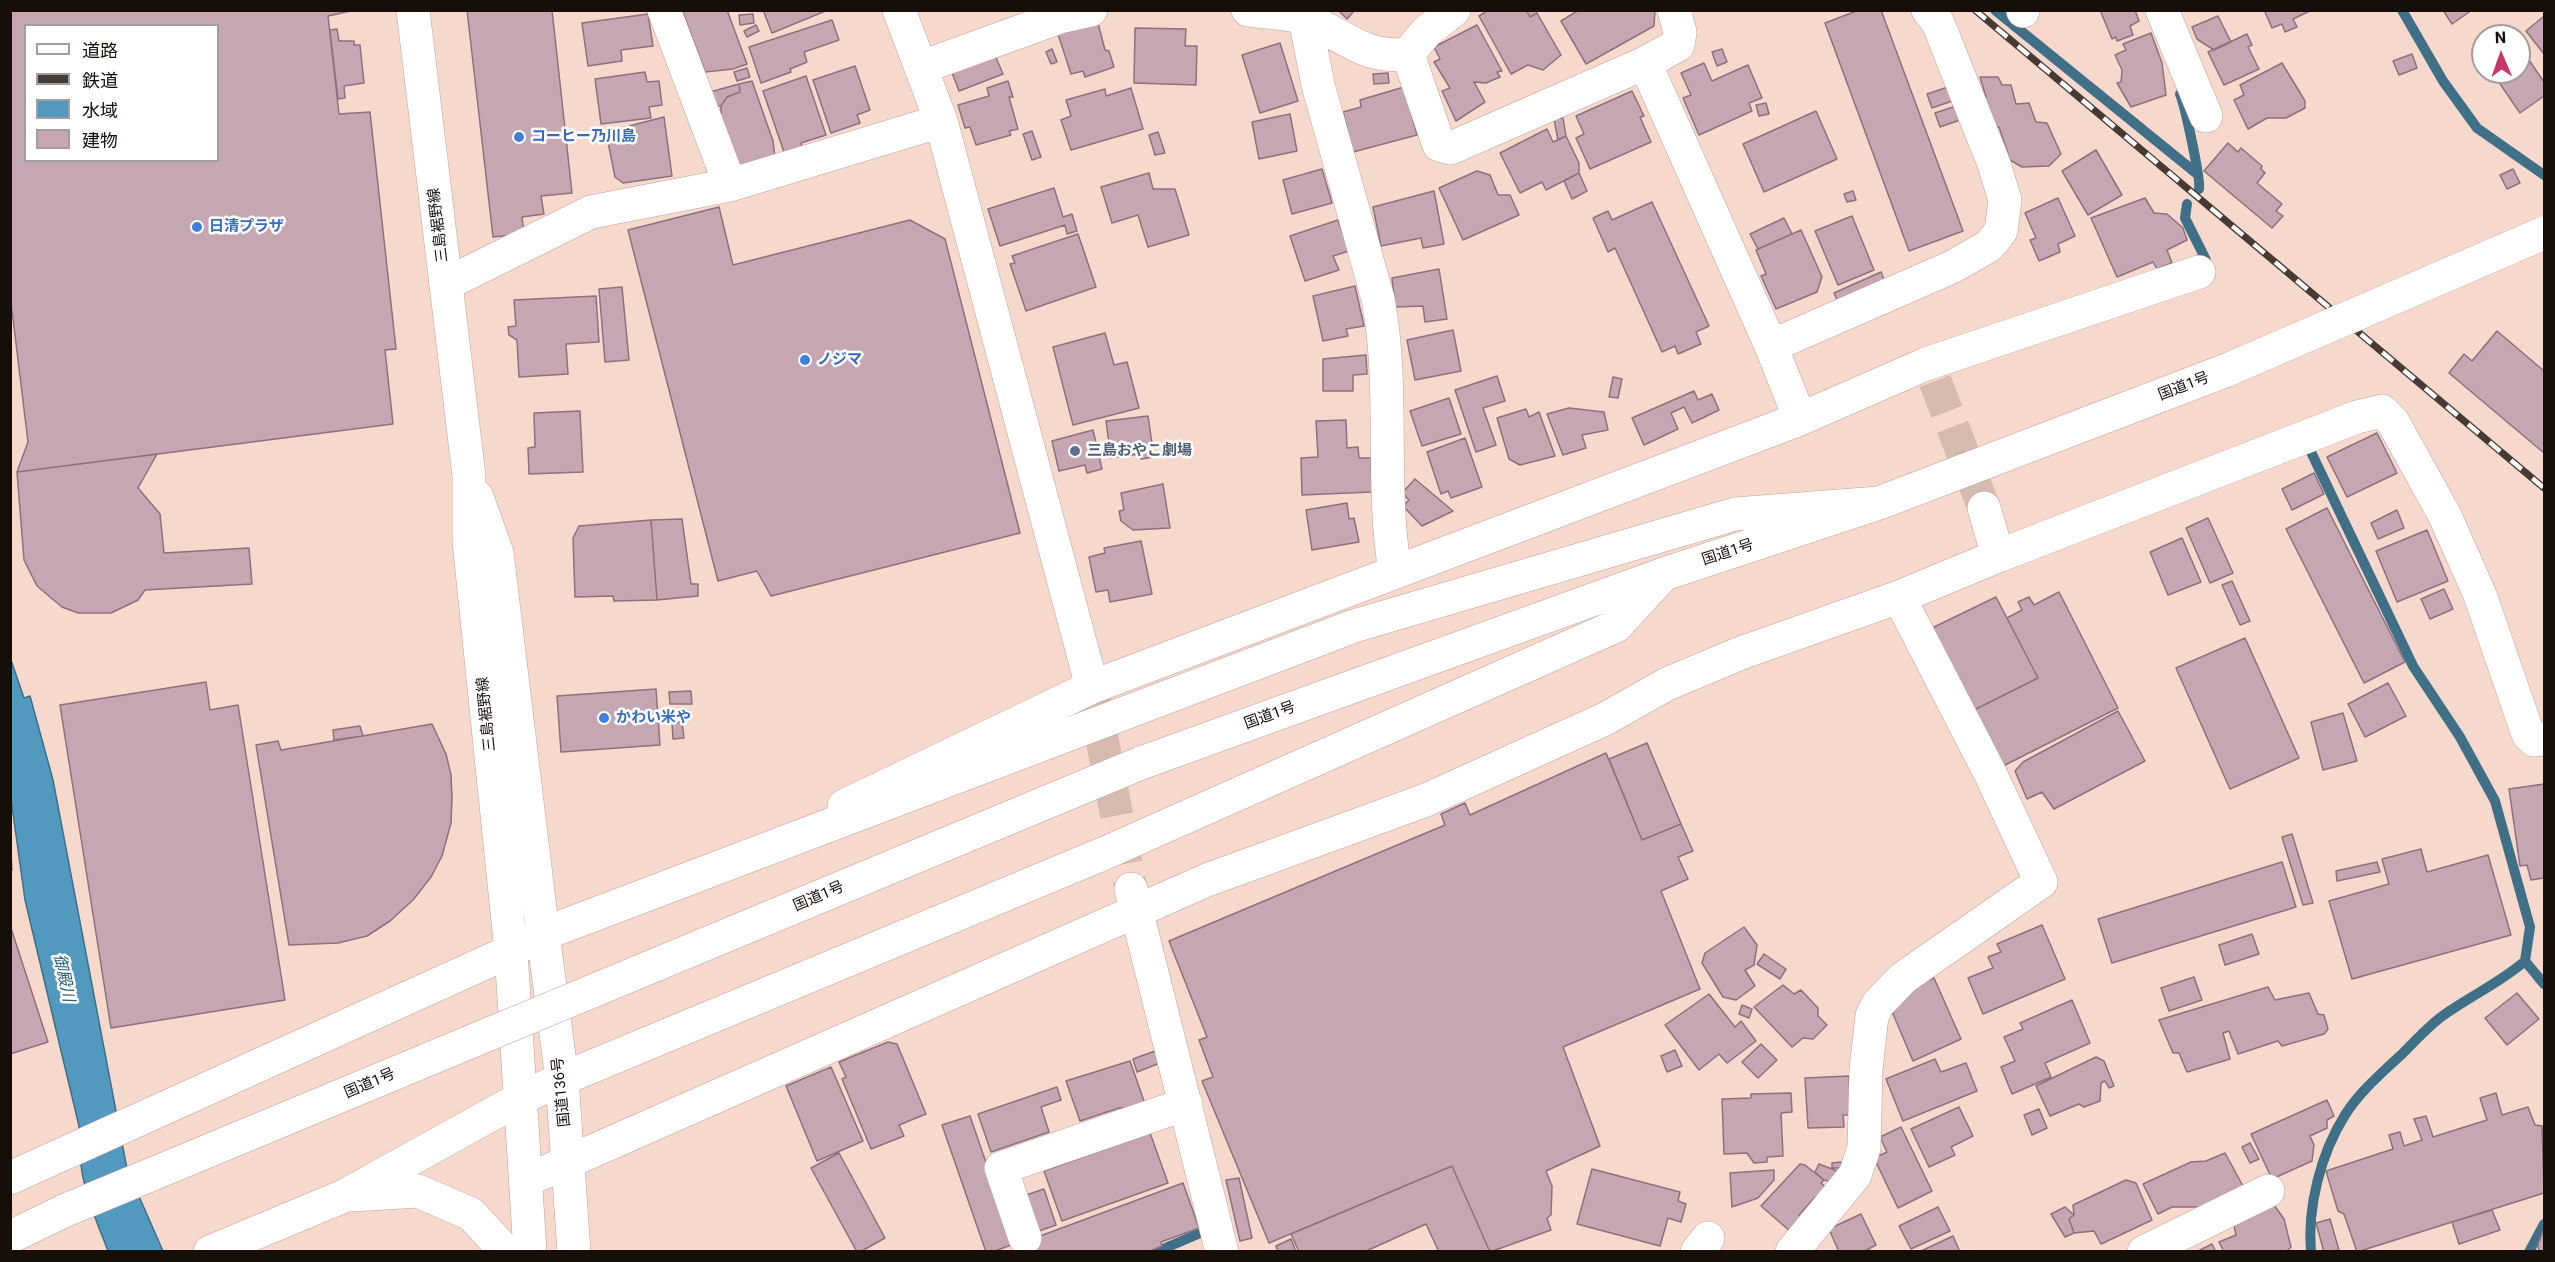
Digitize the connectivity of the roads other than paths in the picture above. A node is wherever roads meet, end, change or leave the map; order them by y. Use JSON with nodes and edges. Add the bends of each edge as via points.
{"nodes":[{"id":1,"x":413,"y":10,"type":"edge"},
{"id":2,"x":664,"y":10,"type":"edge"},
{"id":3,"x":899,"y":10,"type":"edge"},
{"id":4,"x":1091,"y":10,"type":"edge"},
{"id":5,"x":1248,"y":10,"type":"edge"},
{"id":6,"x":1454,"y":10,"type":"edge"},
{"id":7,"x":1674,"y":10,"type":"edge"},
{"id":8,"x":1928,"y":10,"type":"edge"},
{"id":9,"x":2162,"y":10,"type":"edge"},
{"id":10,"x":1305,"y":18,"type":"junction"},
{"id":11,"x":1408,"y":54,"type":"junction"},
{"id":12,"x":1645,"y":63,"type":"junction"},
{"id":13,"x":922,"y":67,"type":"junction"},
{"id":14,"x":2206,"y":116,"type":"dead end"},
{"id":15,"x":941,"y":122,"type":"junction"},
{"id":16,"x":730,"y":184,"type":"junction"},
{"id":17,"x":2544,"y":233,"type":"edge"},
{"id":18,"x":2199,"y":272,"type":"dead end"},
{"id":19,"x":446,"y":284,"type":"junction"},
{"id":20,"x":1771,"y":346,"type":"junction"},
{"id":21,"x":1800,"y":419,"type":"junction"},
{"id":22,"x":469,"y":476,"type":"junction"},
{"id":23,"x":1879,"y":503,"type":"junction"},
{"id":24,"x":1984,"y":508,"type":"tunnel mouth"},
{"id":25,"x":1998,"y":556,"type":"junction"},
{"id":26,"x":1395,"y":572,"type":"junction"},
{"id":27,"x":1664,"y":574,"type":"junction"},
{"id":28,"x":1899,"y":597,"type":"junction"},
{"id":29,"x":1092,"y":687,"type":"junction"},
{"id":30,"x":2544,"y":739,"type":"edge"},
{"id":31,"x":704,"y":873,"type":"junction"},
{"id":32,"x":1134,"y":901,"type":"junction"},
{"id":33,"x":543,"y":934,"type":"junction"},
{"id":34,"x":511,"y":951,"type":"junction"},
{"id":35,"x":562,"y":1079,"type":"junction"},
{"id":36,"x":521,"y":1098,"type":"junction"},
{"id":37,"x":1186,"y":1104,"type":"junction"},
{"id":38,"x":568,"y":1161,"type":"junction"},
{"id":39,"x":10,"y":1178,"type":"edge"},
{"id":40,"x":526,"y":1180,"type":"junction"},
{"id":41,"x":2268,"y":1191,"type":"dead end"},
{"id":42,"x":344,"y":1196,"type":"junction"},
{"id":43,"x":10,"y":1238,"type":"edge"},
{"id":44,"x":1025,"y":1238,"type":"dead end"},
{"id":45,"x":210,"y":1251,"type":"edge"},
{"id":46,"x":506,"y":1251,"type":"edge"},
{"id":47,"x":530,"y":1251,"type":"edge"},
{"id":48,"x":574,"y":1251,"type":"edge"},
{"id":49,"x":1222,"y":1251,"type":"edge"},
{"id":50,"x":1792,"y":1251,"type":"edge"},
{"id":51,"x":2144,"y":1251,"type":"edge"}],
"edges":[{"from":1,"to":19,"type":"main road","name":"三島裾野線"},
{"from":2,"to":16,"type":"main road"},
{"from":3,"to":13,"type":"main road"},
{"from":4,"to":13,"type":"main road","via":[[1060,17]]},
{"from":5,"to":10,"type":"main road"},
{"from":6,"to":11,"type":"main road","via":[[1426,32]]},
{"from":7,"to":12,"type":"main road","via":[[1680,32],[1678,45]]},
{"from":8,"to":20,"type":"main road","via":[[1938,23],[1994,164],[2005,200],[2001,231],[1989,246],[1952,267]]},
{"from":9,"to":14,"type":"main road"},
{"from":10,"to":11,"type":"main road","via":[[1357,48],[1377,54]]},
{"from":10,"to":26,"type":"main road","via":[[1318,86],[1384,331],[1388,517]]},
{"from":11,"to":12,"type":"main road","via":[[1439,145],[1451,148]]},
{"from":12,"to":20,"type":"main road"},
{"from":13,"to":15,"type":"main road"},
{"from":15,"to":16,"type":"main road"},
{"from":15,"to":29,"type":"main road"},
{"from":16,"to":19,"type":"main road","via":[[591,212]]},
{"from":17,"to":23,"type":"main road","name":"国道1号","bridge":true,"via":[[2227,370]]},
{"from":18,"to":21,"type":"main road"},
{"from":19,"to":22,"type":"main road","name":"三島裾野線"},
{"from":20,"to":21,"type":"main road"},
{"from":21,"to":26,"type":"main road"},
{"from":22,"to":33,"type":"main road","name":"三島裾野線","via":[[497,553]]},
{"from":22,"to":34,"type":"main road","name":"三島裾野線","via":[[469,541]]},
{"from":23,"to":27,"type":"main road","name":"国道1号"},
{"from":23,"to":31,"type":"main road","via":[[1735,514],[1354,626]]},
{"from":24,"to":25,"type":"main road"},
{"from":25,"to":28,"type":"main road"},
{"from":25,"to":30,"type":"main road","via":[[2357,417],[2382,411],[2393,422],[2445,516],[2480,595],[2529,734],[2534,740]]},
{"from":26,"to":29,"type":"main road"},
{"from":27,"to":35,"type":"main road","via":[[1616,626],[1105,853]]},
{"from":27,"to":43,"type":"main road","name":"国道1号","bridge":true,"via":[[1141,764],[66,1210]]},
{"from":28,"to":32,"type":"main road","via":[[1667,684],[1605,719],[1426,800],[1207,880]]},
{"from":28,"to":50,"type":"main road","via":[[2041,882],[1903,978],[1878,1004],[1872,1016],[1868,1047],[1866,1132],[1861,1161],[1855,1175]]},
{"from":29,"to":31,"type":"main road"},
{"from":31,"to":33,"type":"main road"},
{"from":32,"to":37,"type":"main road"},
{"from":32,"to":38,"type":"main road"},
{"from":33,"to":34,"type":"main road"},
{"from":33,"to":35,"type":"main road","name":"国道136号"},
{"from":34,"to":36,"type":"main road"},
{"from":34,"to":39,"type":"main road"},
{"from":35,"to":36,"type":"main road"},
{"from":35,"to":38,"type":"main road","name":"国道136号"},
{"from":36,"to":40,"type":"main road"},
{"from":36,"to":42,"type":"main road"},
{"from":37,"to":44,"type":"main road","via":[[1001,1168]]},
{"from":37,"to":49,"type":"main road"},
{"from":38,"to":40,"type":"main road"},
{"from":38,"to":48,"type":"main road","name":"国道136号"},
{"from":40,"to":47,"type":"main road"},
{"from":41,"to":51,"type":"main road"},
{"from":42,"to":45,"type":"main road"},
{"from":42,"to":46,"type":"main road","via":[[418,1191],[471,1214]]}]}
